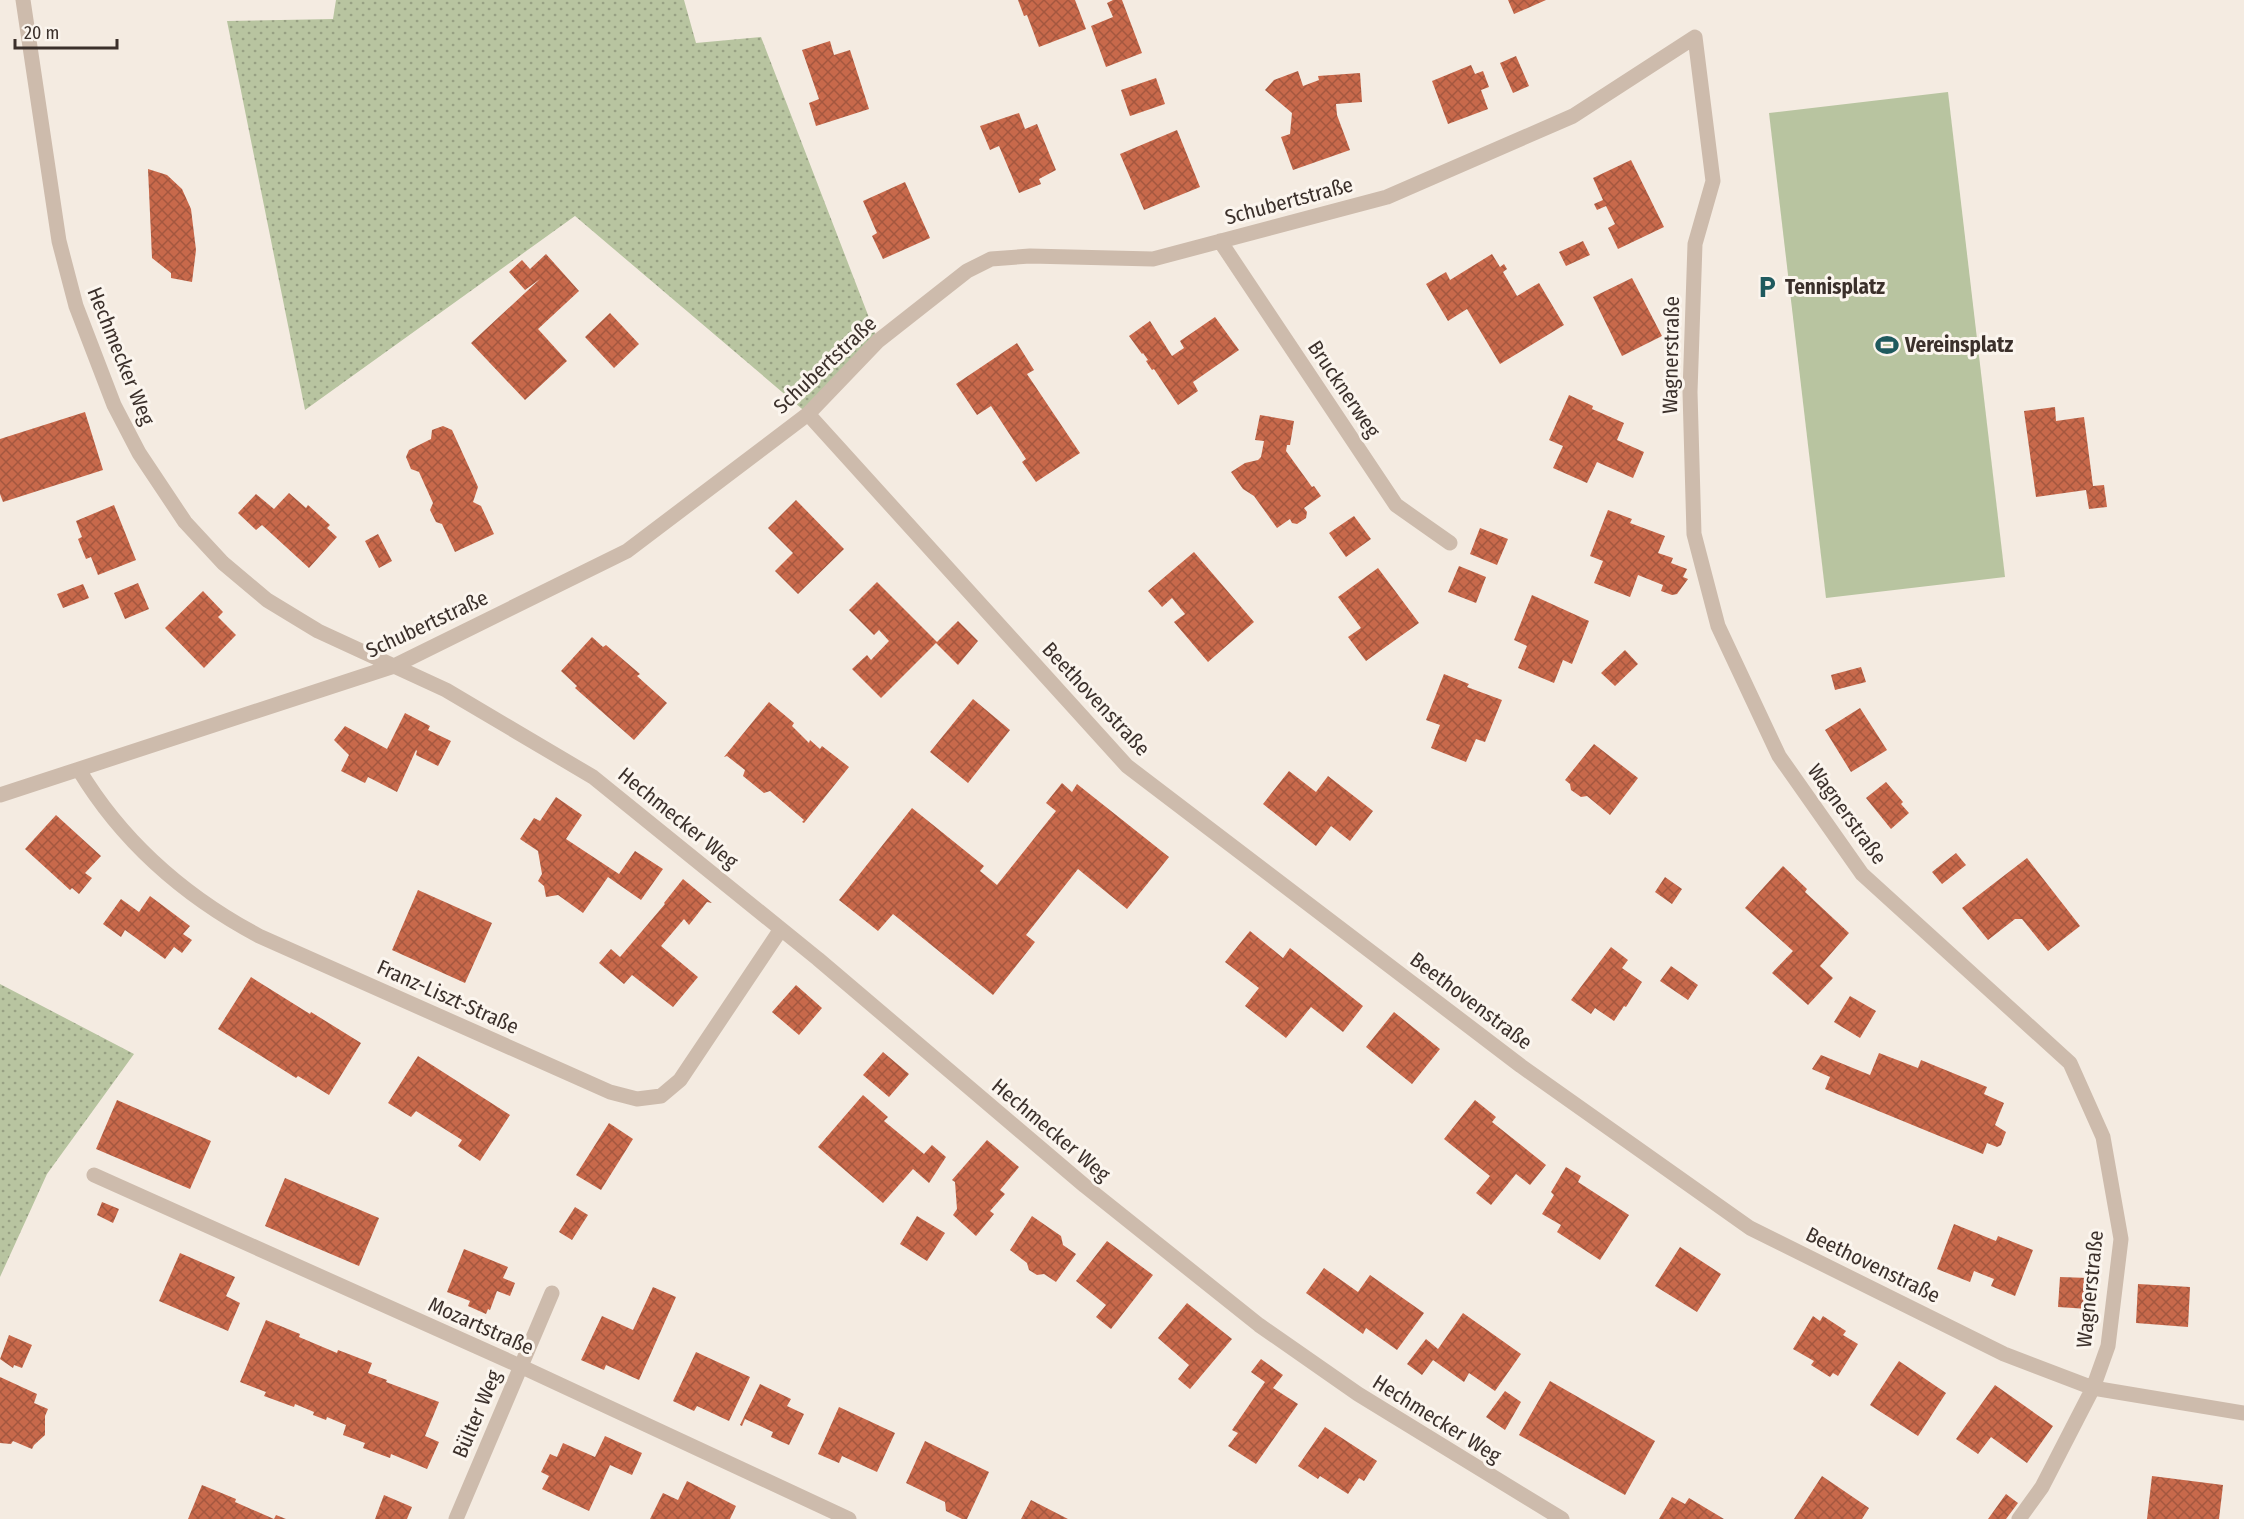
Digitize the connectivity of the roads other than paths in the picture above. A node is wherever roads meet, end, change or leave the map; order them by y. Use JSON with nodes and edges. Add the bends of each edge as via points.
{"nodes":[{"id":1,"x":23,"y":0,"type":"edge"},
{"id":2,"x":1695,"y":37,"type":"joint"},
{"id":3,"x":1220,"y":241,"type":"junction"},
{"id":4,"x":808,"y":414,"type":"junction"},
{"id":5,"x":1450,"y":543,"type":"dead end"},
{"id":6,"x":394,"y":666,"type":"junction"},
{"id":7,"x":79,"y":770,"type":"junction"},
{"id":8,"x":0,"y":795,"type":"edge"},
{"id":9,"x":781,"y":929,"type":"junction"},
{"id":10,"x":94,"y":1175,"type":"dead end"},
{"id":11,"x":552,"y":1293,"type":"dead end"},
{"id":12,"x":520,"y":1366,"type":"junction"},
{"id":13,"x":2093,"y":1388,"type":"junction"},
{"id":14,"x":2244,"y":1413,"type":"edge"},
{"id":15,"x":456,"y":1519,"type":"edge"},
{"id":16,"x":849,"y":1519,"type":"edge"},
{"id":17,"x":1562,"y":1519,"type":"edge"},
{"id":18,"x":2019,"y":1519,"type":"edge"}],
"edges":[{"from":1,"to":6,"type":"street","name":"Hechmecker Weg","via":[[59,241],[76,306],[114,405],[135,444],[185,522],[223,563],[267,600],[318,631]]},
{"from":2,"to":3,"type":"street","name":"Schubertstraße","via":[[1573,116],[1387,197]]},
{"from":2,"to":13,"type":"street","name":"Wagnerstraße","via":[[1713,181],[1695,244],[1690,392],[1694,534],[1718,626],[1779,756],[1862,874],[2070,1063],[2103,1137],[2121,1239],[2108,1346]]},
{"from":3,"to":4,"type":"street","name":"Schubertstraße","via":[[1153,259],[991,258],[967,271],[878,341]]},
{"from":3,"to":5,"type":"street","name":"Brucknerweg","via":[[1396,505]]},
{"from":4,"to":6,"type":"street","name":"Schubertstraße","via":[[627,551]]},
{"from":4,"to":13,"type":"street","name":"Beethovenstraße","via":[[1127,766],[1521,1066],[1750,1228],[2004,1354]]},
{"from":6,"to":7,"type":"street","name":"Schubertstraße"},
{"from":6,"to":9,"type":"street","name":"Hechmecker Weg","via":[[446,690],[593,777]]},
{"from":7,"to":8,"type":"street","name":"Schubertstraße"},
{"from":7,"to":9,"type":"street","name":"Franz-Liszt-Straße","via":[[133,844],[220,914],[259,936],[599,1087],[637,1099],[661,1096],[680,1080]]},
{"from":9,"to":17,"type":"street","name":"Hechmecker Weg","via":[[1085,1186],[1259,1325],[1358,1394]]},
{"from":10,"to":12,"type":"street","name":"Mozartstraße"},
{"from":11,"to":12,"type":"street","name":"Bülter Weg"},
{"from":12,"to":15,"type":"street","name":"Bülter Weg"},
{"from":12,"to":16,"type":"street","name":"Mozartstraße"},
{"from":13,"to":14,"type":"street","name":"Beethovenstraße"},
{"from":13,"to":18,"type":"street","name":"Wagnerstraße","via":[[2042,1488]]}]}
